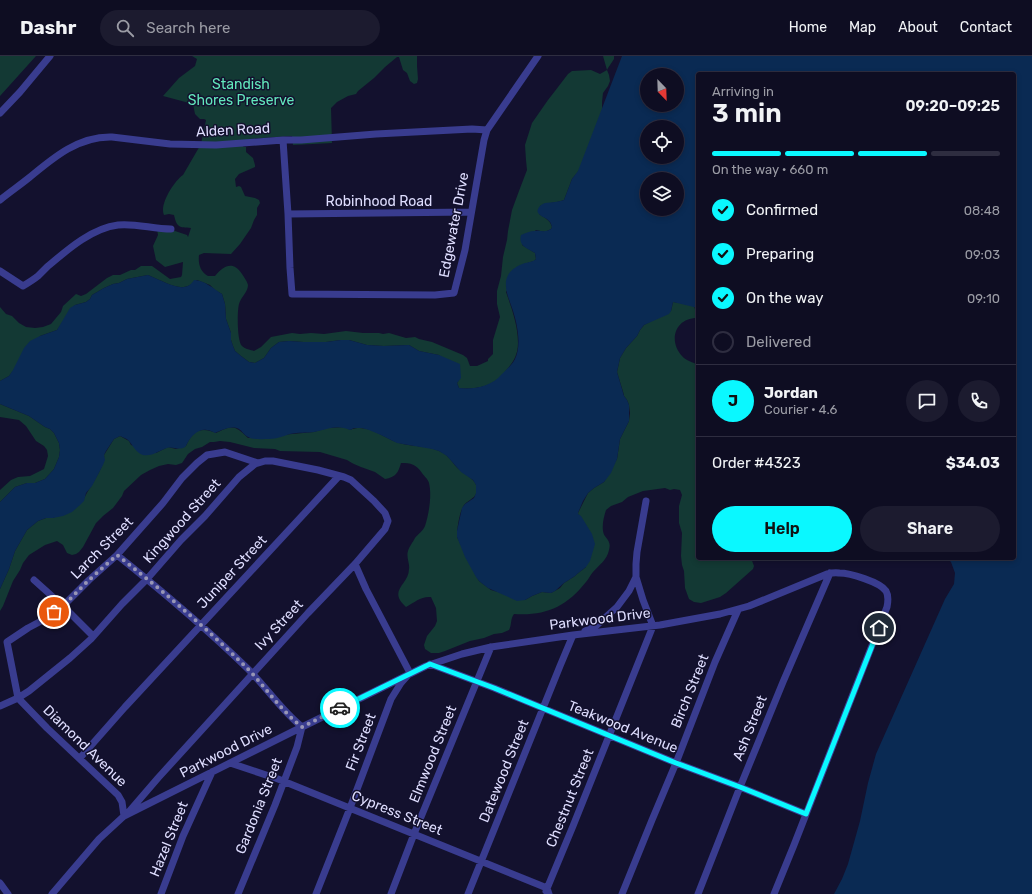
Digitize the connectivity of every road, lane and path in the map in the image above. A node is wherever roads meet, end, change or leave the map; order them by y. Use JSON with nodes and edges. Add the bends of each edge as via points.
{"nodes":[{"id":1,"x":50,"y":56,"type":"edge"},
{"id":2,"x":538,"y":56,"type":"edge"},
{"id":3,"x":0,"y":113,"type":"edge"},
{"id":4,"x":487,"y":130,"type":"junction"},
{"id":5,"x":283,"y":140,"type":"junction"},
{"id":6,"x":0,"y":200,"type":"edge"},
{"id":7,"x":471,"y":212,"type":"junction"},
{"id":8,"x":288,"y":214,"type":"junction"},
{"id":9,"x":171,"y":229,"type":"dead end"},
{"id":10,"x":0,"y":270,"type":"edge"},
{"id":11,"x":258,"y":463,"type":"junction"},
{"id":12,"x":339,"y":476,"type":"junction"},
{"id":13,"x":646,"y":501,"type":"dead end"},
{"id":14,"x":117,"y":555,"type":"junction"},
{"id":15,"x":355,"y":564,"type":"junction"},
{"id":16,"x":830,"y":573,"type":"junction"},
{"id":17,"x":636,"y":577,"type":"junction"},
{"id":18,"x":147,"y":579,"type":"junction"},
{"id":19,"x":34,"y":580,"type":"dead end"},
{"id":20,"x":63,"y":606,"type":"junction"},
{"id":21,"x":738,"y":610,"type":"junction"},
{"id":22,"x":200,"y":626,"type":"junction"},
{"id":23,"x":653,"y":626,"type":"junction"},
{"id":24,"x":573,"y":635,"type":"junction"},
{"id":25,"x":93,"y":636,"type":"junction"},
{"id":26,"x":491,"y":647,"type":"junction"},
{"id":27,"x":430,"y":664,"type":"junction"},
{"id":28,"x":410,"y":673,"type":"junction"},
{"id":29,"x":252,"y":674,"type":"junction"},
{"id":30,"x":477,"y":682,"type":"junction"},
{"id":31,"x":18,"y":698,"type":"junction"},
{"id":32,"x":0,"y":706,"type":"edge"},
{"id":33,"x":543,"y":708,"type":"junction"},
{"id":34,"x":302,"y":727,"type":"junction"},
{"id":35,"x":609,"y":736,"type":"junction"},
{"id":36,"x":80,"y":758,"type":"junction"},
{"id":37,"x":230,"y":763,"type":"junction"},
{"id":38,"x":676,"y":763,"type":"junction"},
{"id":39,"x":212,"y":772,"type":"junction"},
{"id":40,"x":284,"y":781,"type":"junction"},
{"id":41,"x":740,"y":787,"type":"junction"},
{"id":42,"x":350,"y":808,"type":"junction"},
{"id":43,"x":806,"y":814,"type":"junction"},
{"id":44,"x":124,"y":816,"type":"junction"},
{"id":45,"x":414,"y":834,"type":"junction"},
{"id":46,"x":481,"y":862,"type":"junction"},
{"id":47,"x":0,"y":883,"type":"edge"},
{"id":48,"x":547,"y":892,"type":"edge"},
{"id":49,"x":8,"y":894,"type":"edge"},
{"id":50,"x":52,"y":894,"type":"edge"},
{"id":51,"x":161,"y":894,"type":"edge"},
{"id":52,"x":238,"y":894,"type":"edge"},
{"id":53,"x":316,"y":894,"type":"edge"},
{"id":54,"x":391,"y":894,"type":"edge"},
{"id":55,"x":468,"y":894,"type":"edge"},
{"id":56,"x":622,"y":894,"type":"edge"},
{"id":57,"x":698,"y":894,"type":"edge"},
{"id":58,"x":774,"y":894,"type":"edge"}],
"edges":[{"from":1,"to":3,"type":"street"},
{"from":2,"to":4,"type":"street","name":"Edgewater Drive"},
{"from":4,"to":5,"type":"street","name":"Alden Road"},
{"from":4,"to":7,"type":"street","name":"Edgewater Drive"},
{"from":5,"to":6,"type":"street","name":"Alden Road","via":[[207,146],[112,137],[97,138],[76,144],[62,152]]},
{"from":5,"to":8,"type":"street"},
{"from":7,"to":8,"type":"street","name":"Robinhood Road"},
{"from":7,"to":8,"type":"street","name":"Edgewater Drive","via":[[454,293],[435,295],[292,294]]},
{"from":9,"to":10,"type":"street","via":[[123,225],[95,232],[23,286]]},
{"from":11,"to":12,"type":"street","via":[[267,460]]},
{"from":11,"to":14,"type":"street","name":"Larch Street","via":[[224,452],[207,455],[182,478]]},
{"from":11,"to":18,"type":"street","name":"Kingwood Street","via":[[239,477]]},
{"from":12,"to":15,"type":"street","name":"Ivy Street","via":[[351,480],[374,501],[385,513],[388,522]]},
{"from":12,"to":22,"type":"street","name":"Juniper Street"},
{"from":13,"to":17,"type":"street","via":[[637,552]]},
{"from":14,"to":18,"type":"street"},
{"from":14,"to":20,"type":"street","name":"Larch Street"},
{"from":15,"to":28,"type":"street"},
{"from":15,"to":29,"type":"street","name":"Ivy Street"},
{"from":16,"to":21,"type":"street","name":"Parkwood Drive"},
{"from":16,"to":41,"type":"street","name":"Ash Street"},
{"from":16,"to":43,"type":"street","name":"Parkwood Drive","via":[[847,574],[879,585],[885,590],[888,600]]},
{"from":17,"to":23,"type":"street"},
{"from":17,"to":24,"type":"street","via":[[625,596],[608,616],[590,630]]},
{"from":18,"to":22,"type":"street"},
{"from":18,"to":25,"type":"street","name":"Kingwood Street"},
{"from":19,"to":20,"type":"street"},
{"from":20,"to":25,"type":"street"},
{"from":20,"to":31,"type":"street","name":"Larch Street","via":[[7,642]]},
{"from":21,"to":23,"type":"street","name":"Parkwood Drive"},
{"from":21,"to":38,"type":"street","name":"Birch Street"},
{"from":22,"to":29,"type":"street"},
{"from":22,"to":36,"type":"street","name":"Juniper Street"},
{"from":23,"to":24,"type":"street","name":"Parkwood Drive"},
{"from":23,"to":35,"type":"street","name":"Chestnut Street"},
{"from":24,"to":26,"type":"street","name":"Parkwood Drive"},
{"from":24,"to":33,"type":"street","name":"Datewood Street"},
{"from":25,"to":31,"type":"street","name":"Kingwood Street","via":[[65,662]]},
{"from":26,"to":27,"type":"street","name":"Parkwood Drive"},
{"from":26,"to":30,"type":"street","name":"Elmwood Street"},
{"from":27,"to":28,"type":"street","name":"Parkwood Drive"},
{"from":27,"to":30,"type":"street","name":"Teakwood Avenue"},
{"from":28,"to":34,"type":"street","name":"Parkwood Drive"},
{"from":28,"to":42,"type":"street","name":"Fir Street","via":[[391,699]]},
{"from":29,"to":34,"type":"street","via":[[285,713]]},
{"from":29,"to":44,"type":"street","name":"Ivy Street"},
{"from":30,"to":33,"type":"street","name":"Teakwood Avenue"},
{"from":30,"to":45,"type":"street","name":"Elmwood Street"},
{"from":31,"to":32,"type":"street","name":"Kingwood Street"},
{"from":31,"to":36,"type":"street","name":"Diamond Avenue"},
{"from":33,"to":35,"type":"street","name":"Teakwood Avenue"},
{"from":33,"to":46,"type":"street","name":"Datewood Street"},
{"from":34,"to":37,"type":"street","name":"Parkwood Drive"},
{"from":34,"to":40,"type":"street","name":"Gardonia Street"},
{"from":35,"to":38,"type":"street","name":"Teakwood Avenue"},
{"from":35,"to":48,"type":"street","name":"Chestnut Street"},
{"from":36,"to":44,"type":"street","name":"Diamond Avenue","via":[[118,795],[123,804]]},
{"from":37,"to":39,"type":"street","name":"Parkwood Drive"},
{"from":37,"to":40,"type":"street","name":"Cypress Street"},
{"from":38,"to":41,"type":"street","name":"Teakwood Avenue"},
{"from":38,"to":56,"type":"street","name":"Birch Street"},
{"from":39,"to":44,"type":"street","name":"Parkwood Drive"},
{"from":39,"to":51,"type":"street","name":"Hazel Street","via":[[183,836]]},
{"from":40,"to":42,"type":"street","name":"Cypress Street"},
{"from":40,"to":52,"type":"street","name":"Gardonia Street"},
{"from":41,"to":43,"type":"street","name":"Teakwood Avenue"},
{"from":41,"to":57,"type":"street","name":"Ash Street"},
{"from":42,"to":45,"type":"street","name":"Cypress Street"},
{"from":42,"to":53,"type":"street","name":"Fir Street"},
{"from":43,"to":58,"type":"street","name":"Parkwood Drive"},
{"from":44,"to":50,"type":"street","name":"Parkwood Drive","via":[[100,839]]},
{"from":45,"to":46,"type":"street","name":"Cypress Street"},
{"from":45,"to":54,"type":"street","name":"Elmwood Street"},
{"from":46,"to":48,"type":"street","name":"Cypress Street"},
{"from":46,"to":55,"type":"street","name":"Datewood Street"},
{"from":47,"to":49,"type":"street"}]}
